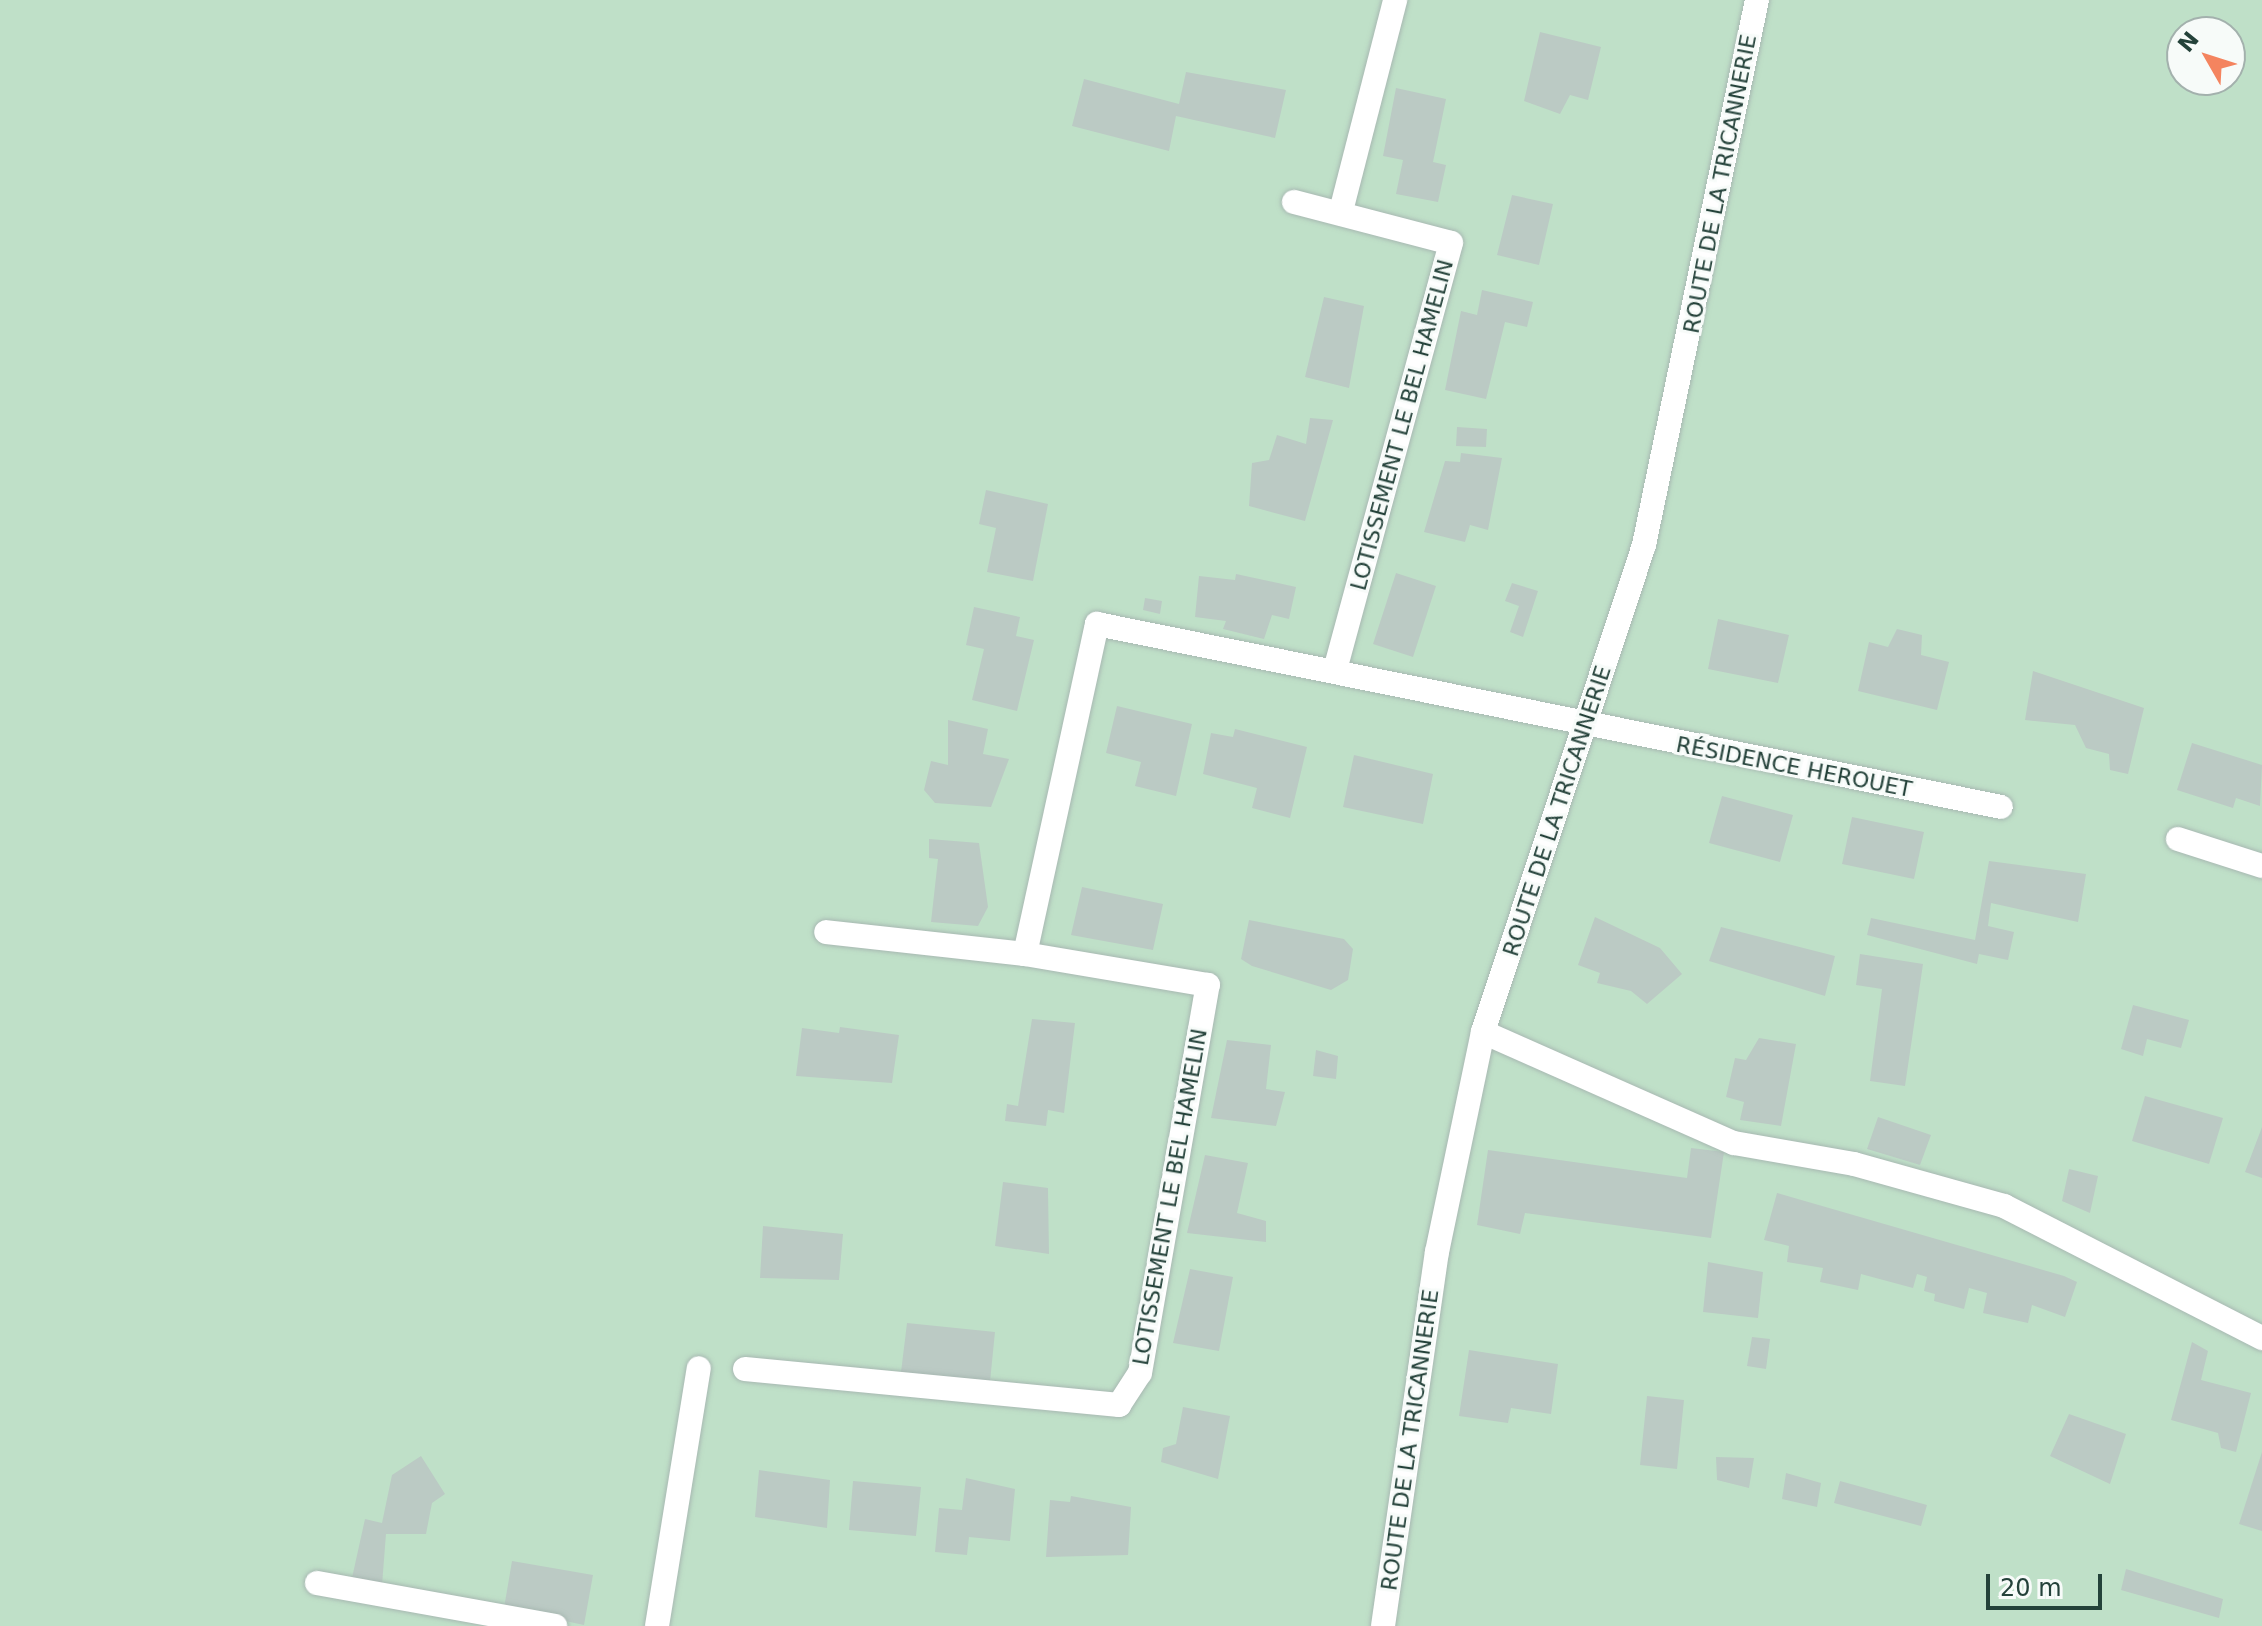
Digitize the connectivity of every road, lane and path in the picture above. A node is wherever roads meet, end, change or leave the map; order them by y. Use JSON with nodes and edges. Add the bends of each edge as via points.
{"nodes":[{"id":1,"x":1395,"y":0,"type":"edge"},
{"id":2,"x":1757,"y":0,"type":"edge"},
{"id":3,"x":1294,"y":202,"type":"dead end"},
{"id":4,"x":1341,"y":211,"type":"junction"},
{"id":5,"x":1335,"y":671,"type":"junction"},
{"id":6,"x":1587,"y":726,"type":"junction"},
{"id":7,"x":2001,"y":807,"type":"dead end"},
{"id":8,"x":2178,"y":839,"type":"dead end"},
{"id":9,"x":2262,"y":866,"type":"edge"},
{"id":10,"x":826,"y":932,"type":"dead end"},
{"id":11,"x":1025,"y":954,"type":"junction"},
{"id":12,"x":1483,"y":1032,"type":"junction"},
{"id":13,"x":2262,"y":1338,"type":"edge"},
{"id":14,"x":699,"y":1368,"type":"dead end"},
{"id":15,"x":745,"y":1369,"type":"dead end"},
{"id":16,"x":317,"y":1583,"type":"dead end"},
{"id":17,"x":555,"y":1626,"type":"edge"},
{"id":18,"x":657,"y":1626,"type":"edge"},
{"id":19,"x":1383,"y":1626,"type":"edge"}],
"edges":[{"from":1,"to":4,"type":"street"},
{"from":2,"to":6,"type":"street","name":"ROUTE DE LA TRICANNERIE","via":[[1644,545]]},
{"from":3,"to":4,"type":"street","name":"LOTISSEMENT LE BEL HAMELIN"},
{"from":4,"to":5,"type":"street","name":"LOTISSEMENT LE BEL HAMELIN","via":[[1451,243]]},
{"from":5,"to":6,"type":"street"},
{"from":5,"to":11,"type":"street","via":[[1097,624]]},
{"from":6,"to":7,"type":"street","name":"RÉSIDENCE HEROUET"},
{"from":6,"to":12,"type":"street","name":"ROUTE DE LA TRICANNERIE"},
{"from":8,"to":9,"type":"street"},
{"from":10,"to":11,"type":"street","name":"LOTISSEMENT LE BEL HAMELIN"},
{"from":11,"to":15,"type":"street","name":"LOTISSEMENT LE BEL HAMELIN","via":[[1208,985],[1140,1373],[1119,1405]]},
{"from":12,"to":13,"type":"street","via":[[1734,1143],[1854,1164],[2004,1206]]},
{"from":12,"to":19,"type":"street","name":"ROUTE DE LA TRICANNERIE","via":[[1437,1252]]},
{"from":14,"to":18,"type":"street"},
{"from":16,"to":17,"type":"street"}]}
